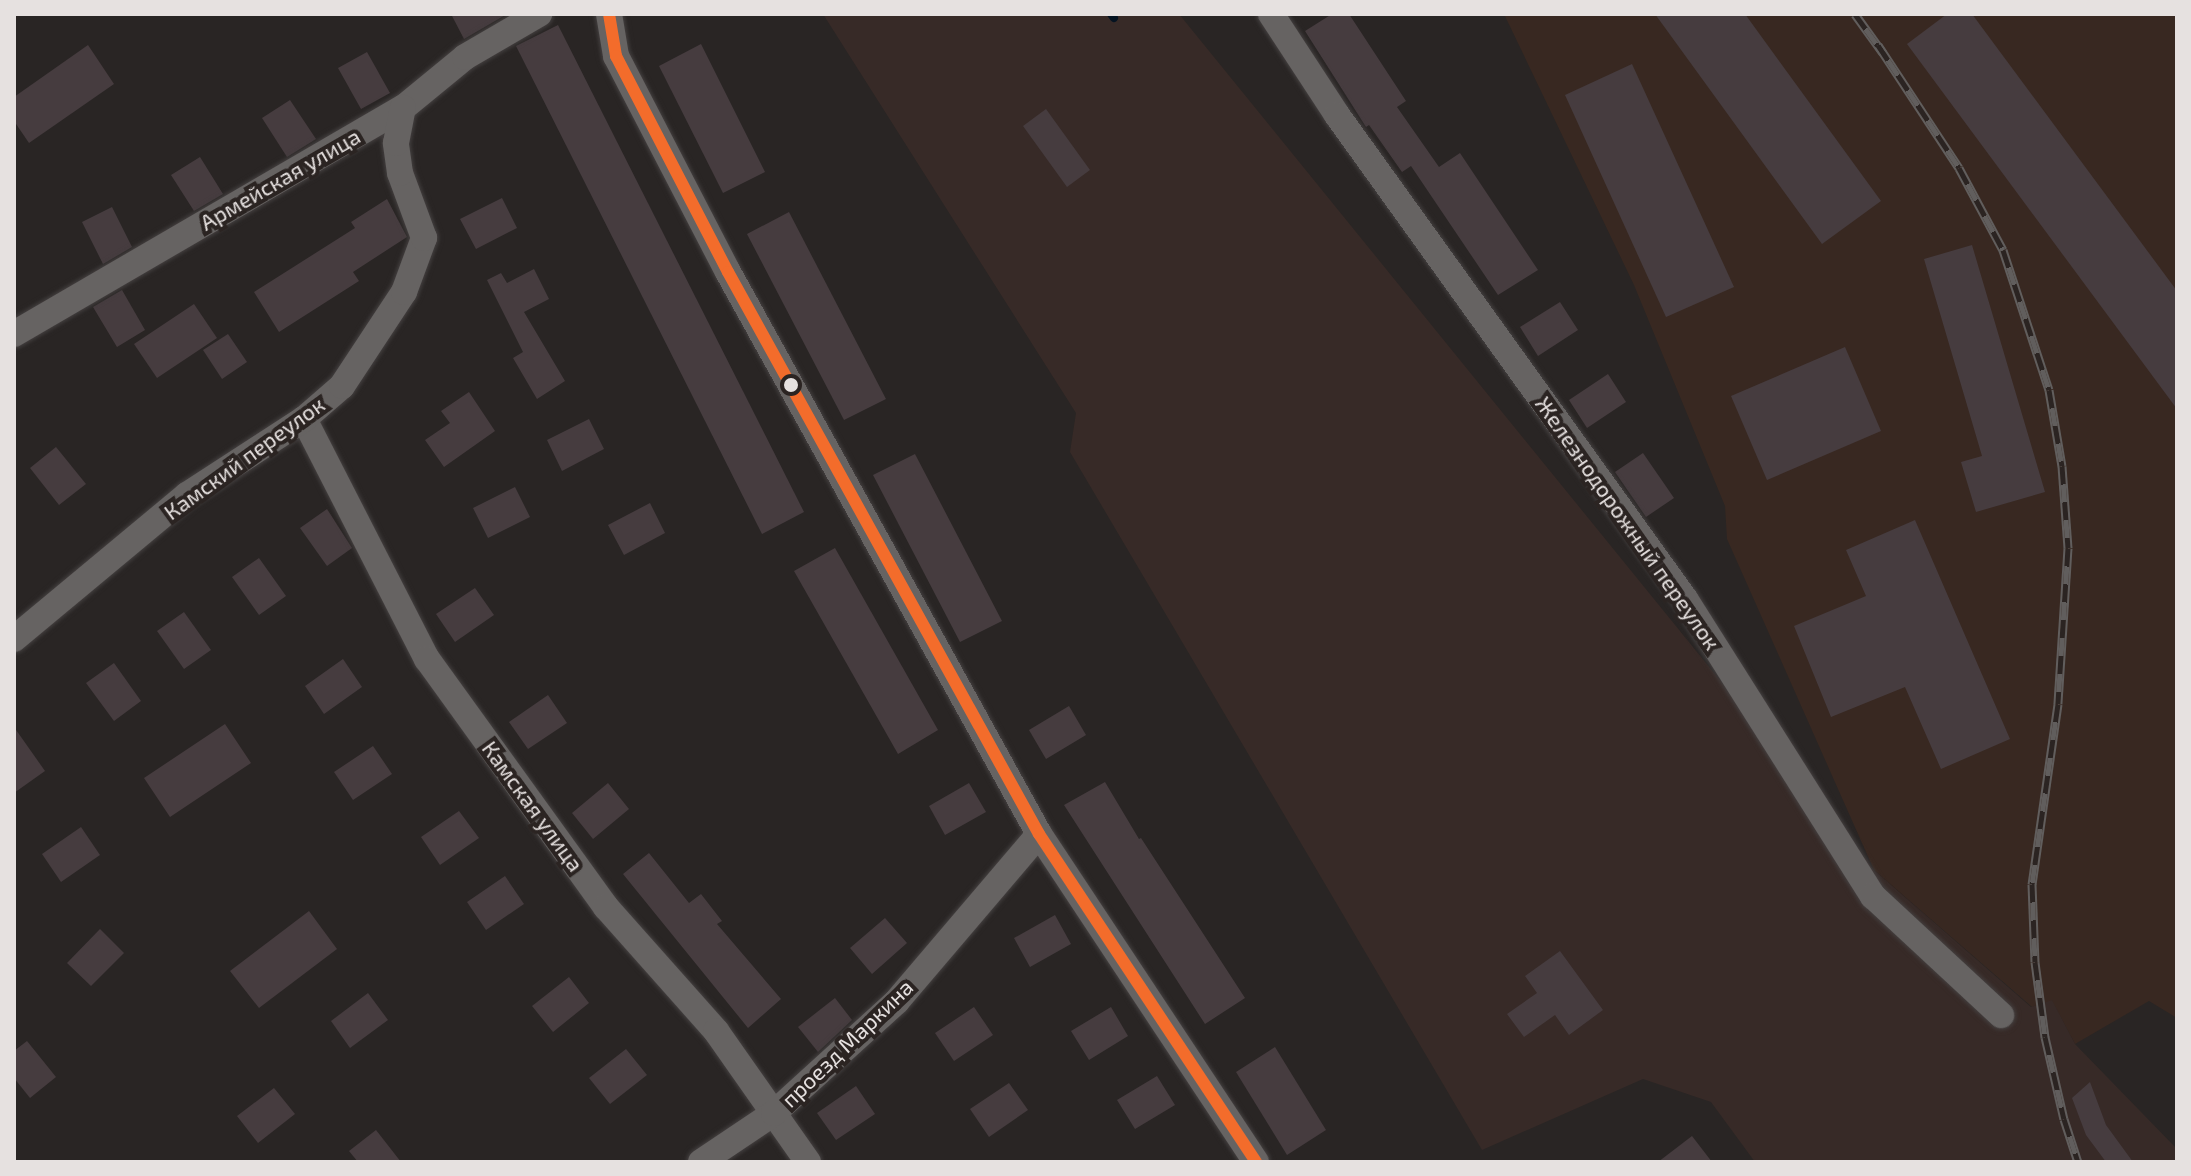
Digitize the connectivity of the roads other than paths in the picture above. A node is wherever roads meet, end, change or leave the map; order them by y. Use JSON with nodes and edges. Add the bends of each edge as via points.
{"nodes":[{"id":1,"x":539,"y":14,"type":"edge"},
{"id":2,"x":609,"y":14,"type":"edge"},
{"id":3,"x":1271,"y":14,"type":"edge"},
{"id":4,"x":403,"y":108,"type":"junction"},
{"id":5,"x":14,"y":334,"type":"edge"},
{"id":6,"x":304,"y":419,"type":"junction"},
{"id":7,"x":14,"y":639,"type":"edge"},
{"id":8,"x":1039,"y":834,"type":"junction"},
{"id":9,"x":2001,"y":1015,"type":"dead end"},
{"id":10,"x":774,"y":1113,"type":"junction"},
{"id":11,"x":701,"y":1162,"type":"edge"},
{"id":12,"x":808,"y":1162,"type":"edge"},
{"id":13,"x":1256,"y":1162,"type":"edge"}],
"edges":[{"from":1,"to":4,"type":"street","name":"Армейская улица","via":[[465,57]]},
{"from":2,"to":8,"type":"street","via":[[616,56],[728,272]]},
{"from":3,"to":9,"type":"street","name":"Железнодорожный переулок","via":[[1337,115],[1685,599],[1873,896]]},
{"from":4,"to":5,"type":"street","name":"Армейская улица"},
{"from":4,"to":6,"type":"street","name":"Камский переулок","via":[[396,143],[400,173],[424,238],[404,292],[342,386]]},
{"from":6,"to":7,"type":"street","name":"Камский переулок","via":[[187,495]]},
{"from":6,"to":10,"type":"street","name":"Камская улица","via":[[427,659],[606,907],[716,1031]]},
{"from":8,"to":10,"type":"street","name":"проезд Маркина","via":[[897,1001]]},
{"from":8,"to":13,"type":"street"},
{"from":10,"to":11,"type":"street","name":"проезд Маркина"},
{"from":10,"to":12,"type":"street","name":"Камская улица"}]}
